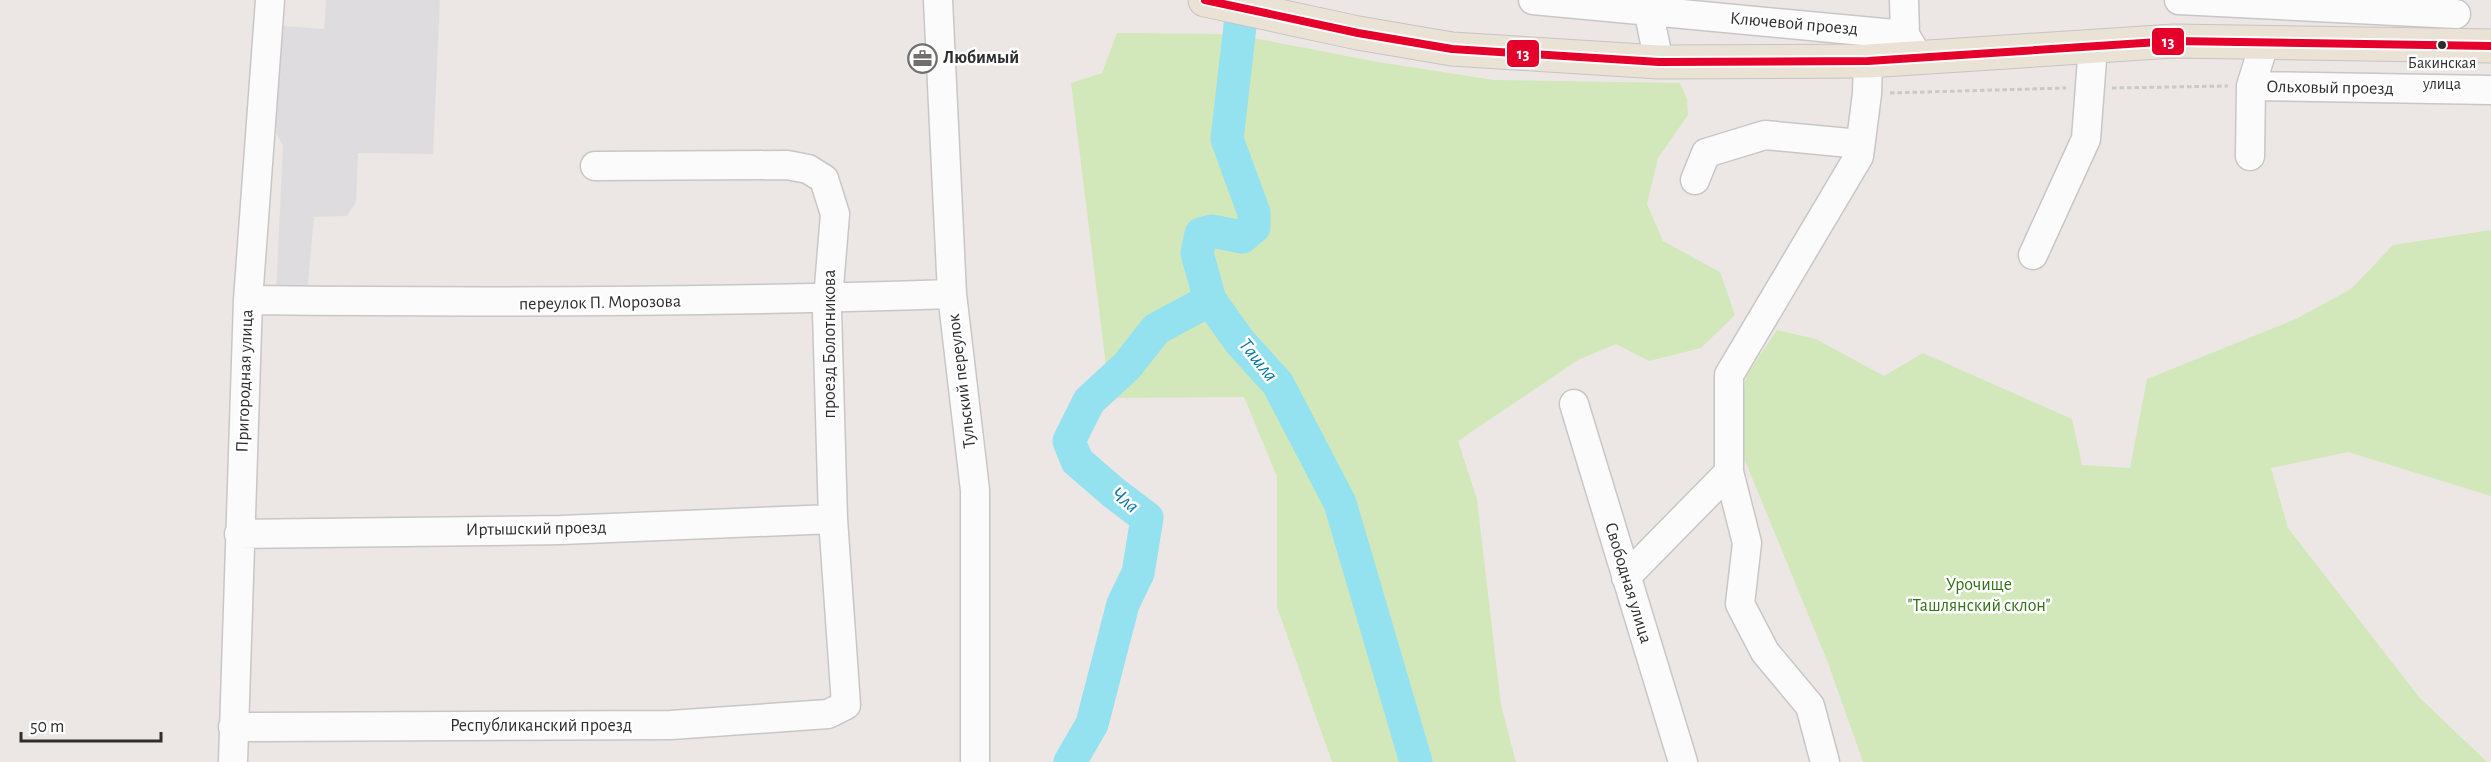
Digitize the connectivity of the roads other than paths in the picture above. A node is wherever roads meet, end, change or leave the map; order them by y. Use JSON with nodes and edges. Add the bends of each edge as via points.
{"nodes":[{"id":1,"x":270,"y":0,"type":"edge"},
{"id":2,"x":938,"y":0,"type":"edge"},
{"id":3,"x":1533,"y":0,"type":"edge"},
{"id":4,"x":1904,"y":0,"type":"edge"},
{"id":5,"x":2179,"y":0,"type":"edge"},
{"id":6,"x":1211,"y":1,"type":"edge"},
{"id":7,"x":1647,"y":5,"type":"edge"},
{"id":8,"x":2456,"y":20,"type":"edge"},
{"id":9,"x":2265,"y":40,"type":"junction"},
{"id":10,"x":1912,"y":46,"type":"junction"},
{"id":11,"x":2093,"y":46,"type":"junction"},
{"id":12,"x":2491,"y":46,"type":"edge"},
{"id":13,"x":1868,"y":61,"type":"junction"},
{"id":14,"x":1659,"y":62,"type":"junction"},
{"id":15,"x":2252,"y":86,"type":"junction"},
{"id":16,"x":2491,"y":90,"type":"edge"},
{"id":17,"x":1860,"y":144,"type":"junction"},
{"id":18,"x":2250,"y":156,"type":"dead end"},
{"id":19,"x":596,"y":166,"type":"dead end"},
{"id":20,"x":1695,"y":180,"type":"dead end"},
{"id":21,"x":2032,"y":255,"type":"dead end"},
{"id":22,"x":952,"y":294,"type":"junction"},
{"id":23,"x":827,"y":299,"type":"junction"},
{"id":24,"x":248,"y":300,"type":"junction"},
{"id":25,"x":1574,"y":404,"type":"dead end"},
{"id":26,"x":1729,"y":472,"type":"junction"},
{"id":27,"x":833,"y":519,"type":"junction"},
{"id":28,"x":239,"y":534,"type":"junction"},
{"id":29,"x":1626,"y":577,"type":"junction"},
{"id":30,"x":846,"y":705,"type":"joint"},
{"id":31,"x":233,"y":727,"type":"junction"},
{"id":32,"x":233,"y":762,"type":"edge"},
{"id":33,"x":975,"y":762,"type":"edge"},
{"id":34,"x":1683,"y":762,"type":"edge"},
{"id":35,"x":1825,"y":762,"type":"edge"}],
"edges":[{"from":1,"to":24,"type":"street","name":"Пригородная улица"},
{"from":2,"to":22,"type":"street","name":"Тульский переулок"},
{"from":3,"to":7,"type":"street","name":"Ключевой проезд"},
{"from":4,"to":10,"type":"street"},
{"from":5,"to":8,"type":"street"},
{"from":6,"to":14,"type":"main road","via":[[1452,49]]},
{"from":7,"to":10,"type":"street","name":"Ключевой проезд"},
{"from":7,"to":14,"type":"street"},
{"from":8,"to":9,"type":"main road"},
{"from":8,"to":12,"type":"main road"},
{"from":9,"to":11,"type":"main road"},
{"from":9,"to":15,"type":"street","name":"Ольховый проезд"},
{"from":10,"to":11,"type":"main road"},
{"from":10,"to":13,"type":"main road"},
{"from":11,"to":21,"type":"street","via":[[2085,139]]},
{"from":13,"to":14,"type":"main road"},
{"from":13,"to":17,"type":"street"},
{"from":15,"to":16,"type":"street","name":"Ольховый проезд"},
{"from":15,"to":18,"type":"street"},
{"from":17,"to":20,"type":"street","via":[[1766,135],[1706,153]]},
{"from":17,"to":26,"type":"street","via":[[1858,156],[1729,375]]},
{"from":19,"to":23,"type":"street","name":"проезд Болотникова","via":[[787,165],[808,169],[824,179],[835,214]]},
{"from":22,"to":23,"type":"street","name":"переулок П. Морозова"},
{"from":22,"to":33,"type":"street","name":"Тульский переулок","via":[[975,490]]},
{"from":23,"to":24,"type":"street","name":"переулок П. Морозова","via":[[506,304]]},
{"from":23,"to":27,"type":"street","name":"проезд Болотникова"},
{"from":24,"to":28,"type":"street","name":"Пригородная улица"},
{"from":25,"to":29,"type":"street","name":"Свободная улица"},
{"from":26,"to":29,"type":"street"},
{"from":26,"to":35,"type":"street","via":[[1747,543],[1740,604],[1765,652],[1810,706]]},
{"from":27,"to":28,"type":"street","name":"Иртышский проезд","via":[[561,530]]},
{"from":27,"to":30,"type":"street","name":"проезд Болотникова"},
{"from":28,"to":31,"type":"street","name":"Пригородная улица"},
{"from":29,"to":34,"type":"street","name":"Свободная улица"},
{"from":30,"to":31,"type":"street","name":"Республиканский проезд","via":[[828,714],[671,725]]},
{"from":31,"to":32,"type":"street","name":"Пригородная улица"}]}
